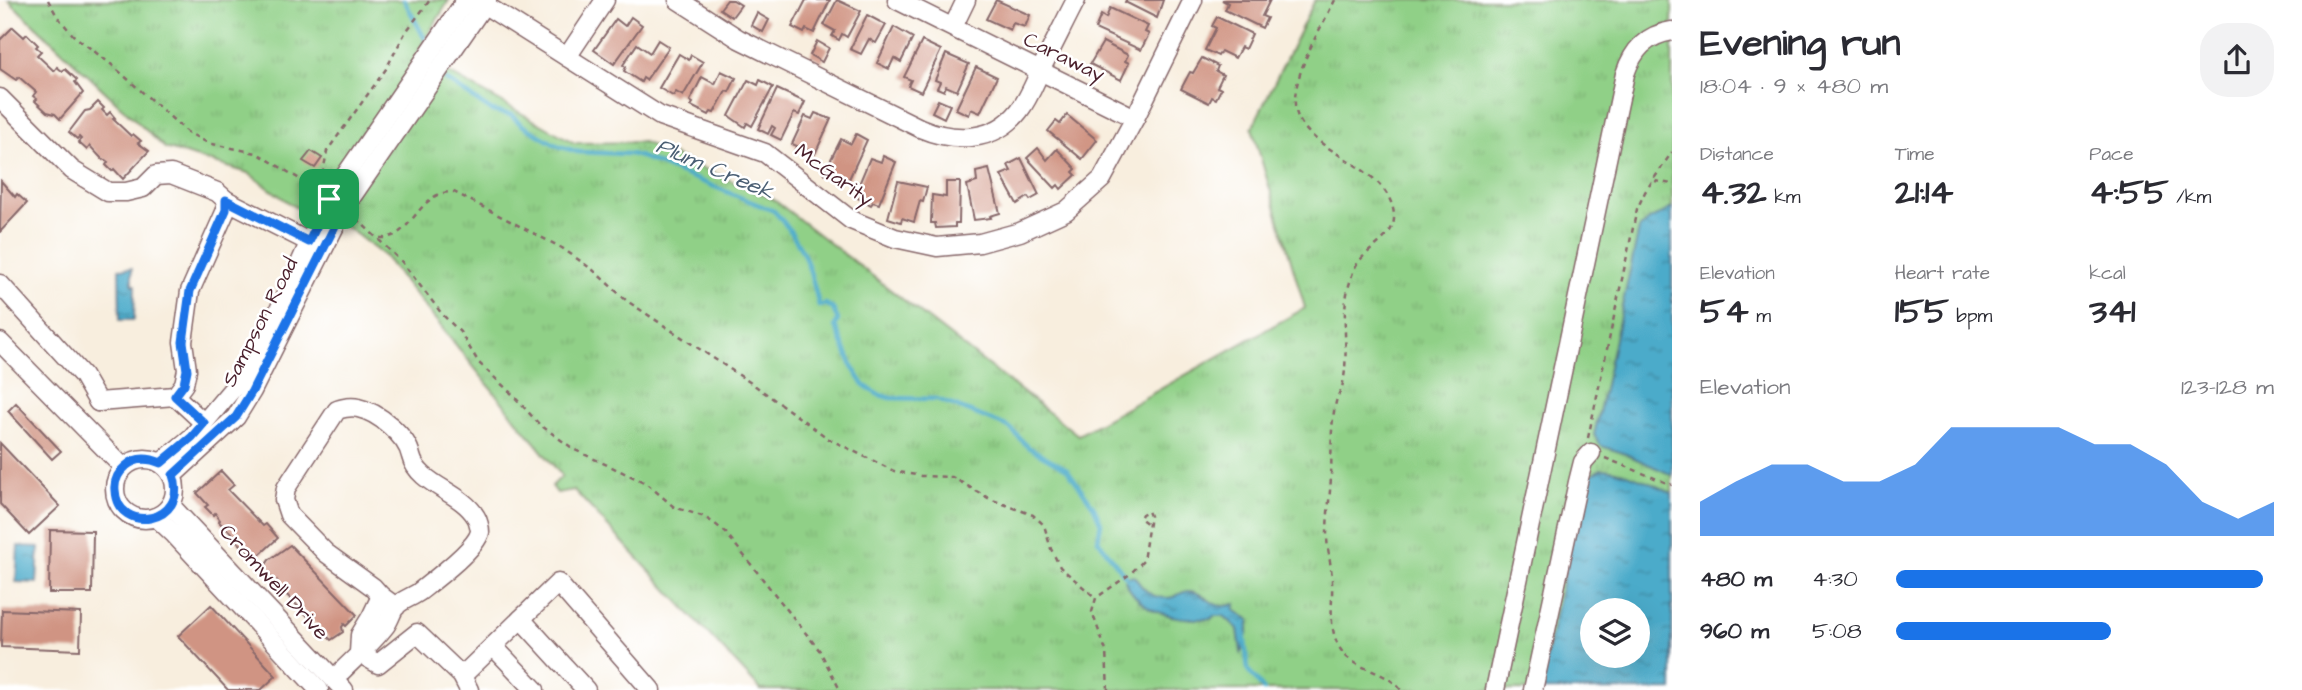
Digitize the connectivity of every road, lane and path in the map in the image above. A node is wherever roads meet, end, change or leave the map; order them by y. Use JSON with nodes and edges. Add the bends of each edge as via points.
{"nodes":[{"id":1,"x":48,"y":0,"type":"edge"},
{"id":2,"x":430,"y":0,"type":"edge"},
{"id":3,"x":466,"y":0,"type":"edge"},
{"id":4,"x":605,"y":0,"type":"edge"},
{"id":5,"x":678,"y":0,"type":"edge"},
{"id":6,"x":897,"y":0,"type":"edge"},
{"id":7,"x":966,"y":0,"type":"edge"},
{"id":8,"x":1076,"y":0,"type":"edge"},
{"id":9,"x":1193,"y":0,"type":"edge"},
{"id":10,"x":1335,"y":0,"type":"edge"},
{"id":11,"x":483,"y":1,"type":"edge"},
{"id":12,"x":953,"y":27,"type":"junction"},
{"id":13,"x":1672,"y":32,"type":"edge"},
{"id":14,"x":567,"y":57,"type":"junction"},
{"id":15,"x":1041,"y":71,"type":"junction"},
{"id":16,"x":0,"y":98,"type":"edge"},
{"id":17,"x":1135,"y":117,"type":"junction"},
{"id":18,"x":1672,"y":152,"type":"edge"},
{"id":19,"x":1653,"y":180,"type":"junction"},
{"id":20,"x":1672,"y":184,"type":"edge"},
{"id":21,"x":226,"y":200,"type":"junction"},
{"id":22,"x":336,"y":204,"type":"junction"},
{"id":23,"x":379,"y":238,"type":"junction"},
{"id":24,"x":309,"y":242,"type":"junction"},
{"id":25,"x":0,"y":284,"type":"edge"},
{"id":26,"x":0,"y":342,"type":"edge"},
{"id":27,"x":175,"y":396,"type":"junction"},
{"id":28,"x":98,"y":402,"type":"junction"},
{"id":29,"x":204,"y":423,"type":"junction"},
{"id":30,"x":83,"y":427,"type":"junction"},
{"id":31,"x":1591,"y":453,"type":"junction"},
{"id":32,"x":123,"y":467,"type":"junction"},
{"id":33,"x":167,"y":469,"type":"junction"},
{"id":34,"x":1672,"y":485,"type":"edge"},
{"id":35,"x":171,"y":506,"type":"junction"},
{"id":36,"x":156,"y":517,"type":"junction"},
{"id":37,"x":1148,"y":524,"type":"dead end"},
{"id":38,"x":1096,"y":598,"type":"junction"},
{"id":39,"x":388,"y":601,"type":"junction"},
{"id":40,"x":521,"y":618,"type":"junction"},
{"id":41,"x":493,"y":646,"type":"junction"},
{"id":42,"x":359,"y":653,"type":"junction"},
{"id":43,"x":465,"y":683,"type":"edge"},
{"id":44,"x":332,"y":686,"type":"edge"},
{"id":45,"x":534,"y":690,"type":"edge"},
{"id":46,"x":586,"y":690,"type":"edge"},
{"id":47,"x":651,"y":690,"type":"edge"},
{"id":48,"x":840,"y":690,"type":"edge"},
{"id":49,"x":1108,"y":690,"type":"edge"},
{"id":50,"x":1401,"y":690,"type":"edge"},
{"id":51,"x":1495,"y":690,"type":"edge"},
{"id":52,"x":1533,"y":690,"type":"edge"}],
"edges":[{"from":1,"to":22,"type":"path","via":[[73,35],[187,132],[208,143],[257,153]]},
{"from":2,"to":22,"type":"path","via":[[327,151],[320,188]]},
{"from":3,"to":22,"type":"street","name":"Sampson Road"},
{"from":4,"to":14,"type":"street"},
{"from":5,"to":15,"type":"street","via":[[739,39],[948,138],[979,136],[1010,120]]},
{"from":6,"to":12,"type":"street","name":"Caraway"},
{"from":7,"to":12,"type":"street"},
{"from":8,"to":15,"type":"street"},
{"from":9,"to":17,"type":"street","name":"McGarity"},
{"from":10,"to":50,"type":"path","via":[[1303,67],[1296,105],[1313,136],[1378,181],[1394,216],[1386,236],[1358,261],[1345,303],[1343,383],[1333,423],[1327,532],[1332,621],[1338,645],[1348,658],[1391,679]]},
{"from":11,"to":14,"type":"street","name":"McGarity"},
{"from":11,"to":22,"type":"street","name":"Sampson Road"},
{"from":12,"to":15,"type":"street","name":"Caraway"},
{"from":13,"to":51,"type":"street","via":[[1653,36],[1636,49],[1625,74]]},
{"from":14,"to":17,"type":"street","name":"McGarity","via":[[660,116],[765,153],[850,220],[895,238],[937,247],[980,243],[1020,232],[1066,211],[1101,179]]},
{"from":15,"to":17,"type":"street","name":"Caraway"},
{"from":16,"to":21,"type":"street","via":[[72,170],[108,192],[143,188],[156,175],[171,174]]},
{"from":18,"to":19,"type":"path"},
{"from":19,"to":20,"type":"path"},
{"from":19,"to":31,"type":"path","via":[[1632,228],[1586,443]]},
{"from":21,"to":24,"type":"street"},
{"from":21,"to":27,"type":"street","via":[[226,210],[190,291],[183,342],[187,370]]},
{"from":22,"to":23,"type":"path"},
{"from":22,"to":24,"type":"street","name":"Sampson Road"},
{"from":22,"to":33,"type":"street","name":"Sampson Road","via":[[236,417]]},
{"from":23,"to":38,"type":"path","via":[[396,236],[433,197],[449,192],[532,230],[829,439],[894,471],[952,477],[990,499],[1033,515],[1044,525],[1060,567]]},
{"from":23,"to":48,"type":"path","via":[[460,332],[479,363],[539,424],[568,446],[646,483],[674,507],[715,523],[726,533],[820,651]]},
{"from":24,"to":29,"type":"street","name":"Sampson Road","via":[[256,361]]},
{"from":25,"to":28,"type":"street","via":[[83,376]]},
{"from":26,"to":30,"type":"street"},
{"from":27,"to":28,"type":"street"},
{"from":27,"to":29,"type":"street"},
{"from":28,"to":30,"type":"street"},
{"from":29,"to":33,"type":"street","name":"Sampson Road"},
{"from":30,"to":32,"type":"street"},
{"from":31,"to":34,"type":"path"},
{"from":31,"to":52,"type":"street","via":[[1583,462],[1578,482]]},
{"from":32,"to":33,"type":"street","via":[[151,459]]},
{"from":32,"to":36,"type":"street","via":[[115,484],[118,502],[130,515]]},
{"from":33,"to":35,"type":"street","via":[[176,491]]},
{"from":35,"to":36,"type":"street"},
{"from":35,"to":44,"type":"street","name":"Cromwell Drive"},
{"from":36,"to":44,"type":"street","name":"Cromwell Drive"},
{"from":37,"to":38,"type":"path","via":[[1143,561]]},
{"from":38,"to":49,"type":"path","via":[[1092,612],[1106,651]]},
{"from":39,"to":39,"type":"street","via":[[439,575],[474,542],[480,531],[477,518],[413,464],[408,444],[377,416],[360,408],[337,410],[286,488],[284,500],[289,515],[326,553]]},
{"from":39,"to":42,"type":"street","via":[[373,628],[360,635]]},
{"from":40,"to":41,"type":"street"},
{"from":40,"to":46,"type":"street"},
{"from":40,"to":47,"type":"street","via":[[558,583]]},
{"from":41,"to":43,"type":"street"},
{"from":41,"to":45,"type":"street"},
{"from":42,"to":43,"type":"street","via":[[378,664],[417,633]]},
{"from":42,"to":44,"type":"street"}]}
